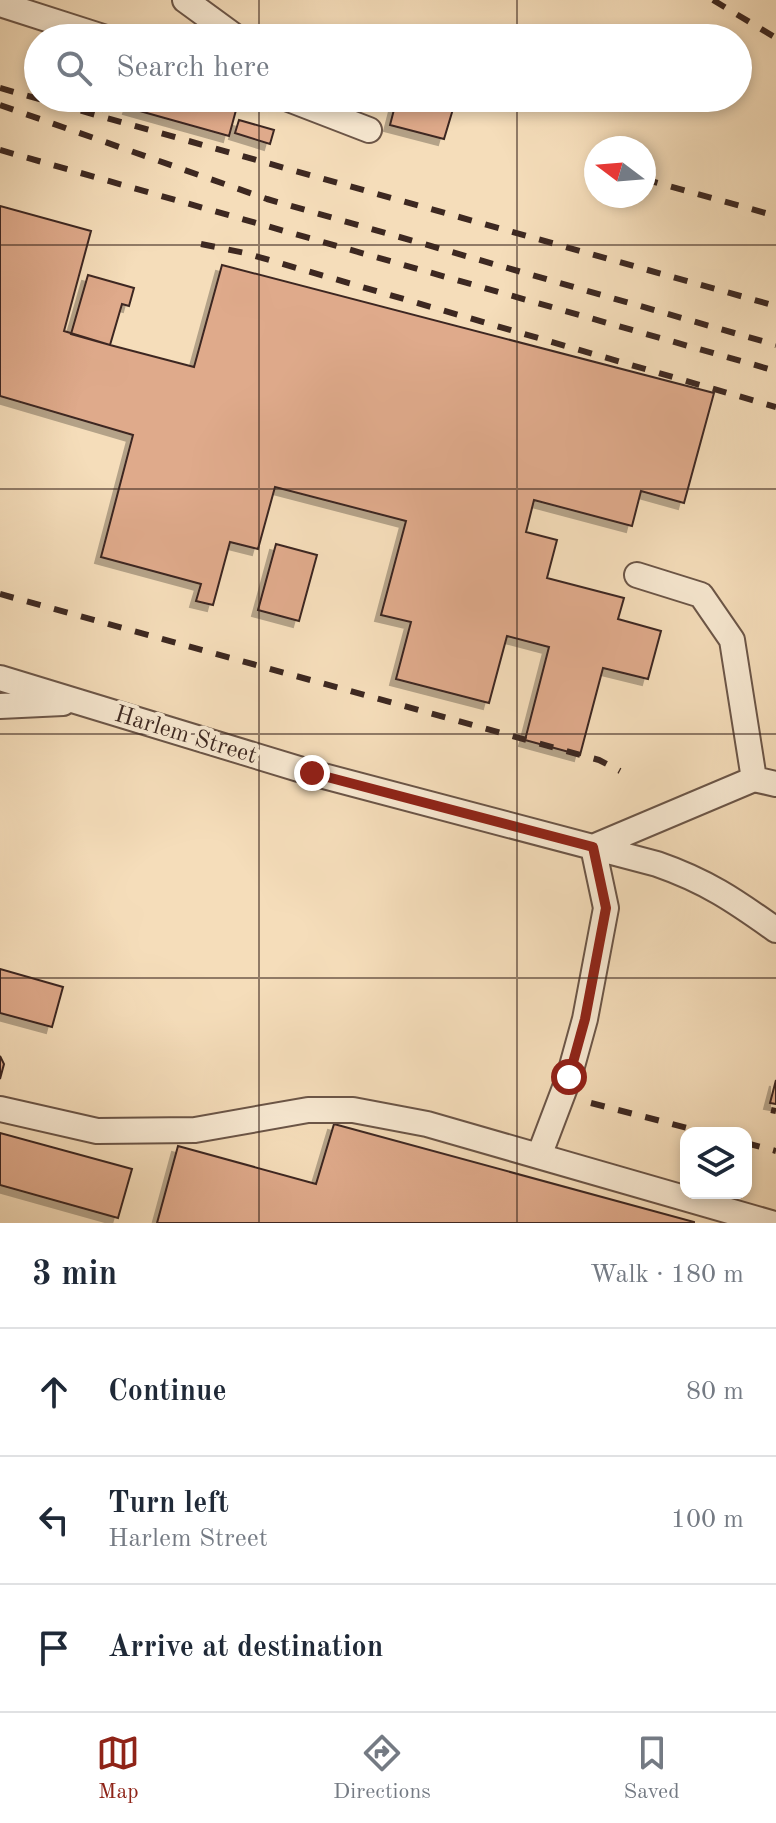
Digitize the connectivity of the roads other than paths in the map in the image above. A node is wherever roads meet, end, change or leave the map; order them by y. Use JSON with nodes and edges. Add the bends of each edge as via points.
{"nodes":[{"id":1,"x":185,"y":0,"type":"edge"},
{"id":2,"x":0,"y":4,"type":"edge"},
{"id":3,"x":62,"y":24,"type":"edge"},
{"id":4,"x":218,"y":24,"type":"edge"},
{"id":5,"x":329,"y":112,"type":"edge"},
{"id":6,"x":369,"y":130,"type":"dead end"},
{"id":7,"x":637,"y":575,"type":"dead end"},
{"id":8,"x":0,"y":678,"type":"edge"},
{"id":9,"x":81,"y":703,"type":"junction"},
{"id":10,"x":0,"y":706,"type":"edge"},
{"id":11,"x":765,"y":781,"type":"edge"},
{"id":12,"x":593,"y":847,"type":"junction"},
{"id":13,"x":776,"y":930,"type":"edge"},
{"id":14,"x":0,"y":1109,"type":"edge"},
{"id":15,"x":539,"y":1156,"type":"junction"},
{"id":16,"x":771,"y":1223,"type":"edge"}],
"edges":[{"from":1,"to":4,"type":"lane"},
{"from":2,"to":3,"type":"lane"},
{"from":5,"to":6,"type":"lane"},
{"from":7,"to":11,"type":"lane","via":[[701,595],[732,640]]},
{"from":8,"to":9,"type":"lane","name":"Harlem Street"},
{"from":9,"to":10,"type":"lane"},
{"from":9,"to":12,"type":"lane","name":"Harlem Street","via":[[312,773]]},
{"from":11,"to":12,"type":"lane"},
{"from":12,"to":13,"type":"lane","name":"Harlem Street","via":[[687,874],[722,891]]},
{"from":12,"to":15,"type":"lane","via":[[606,908],[585,1019]]},
{"from":14,"to":15,"type":"lane","via":[[97,1131],[195,1130],[308,1110],[353,1110],[427,1124]]},
{"from":15,"to":16,"type":"lane"}]}
